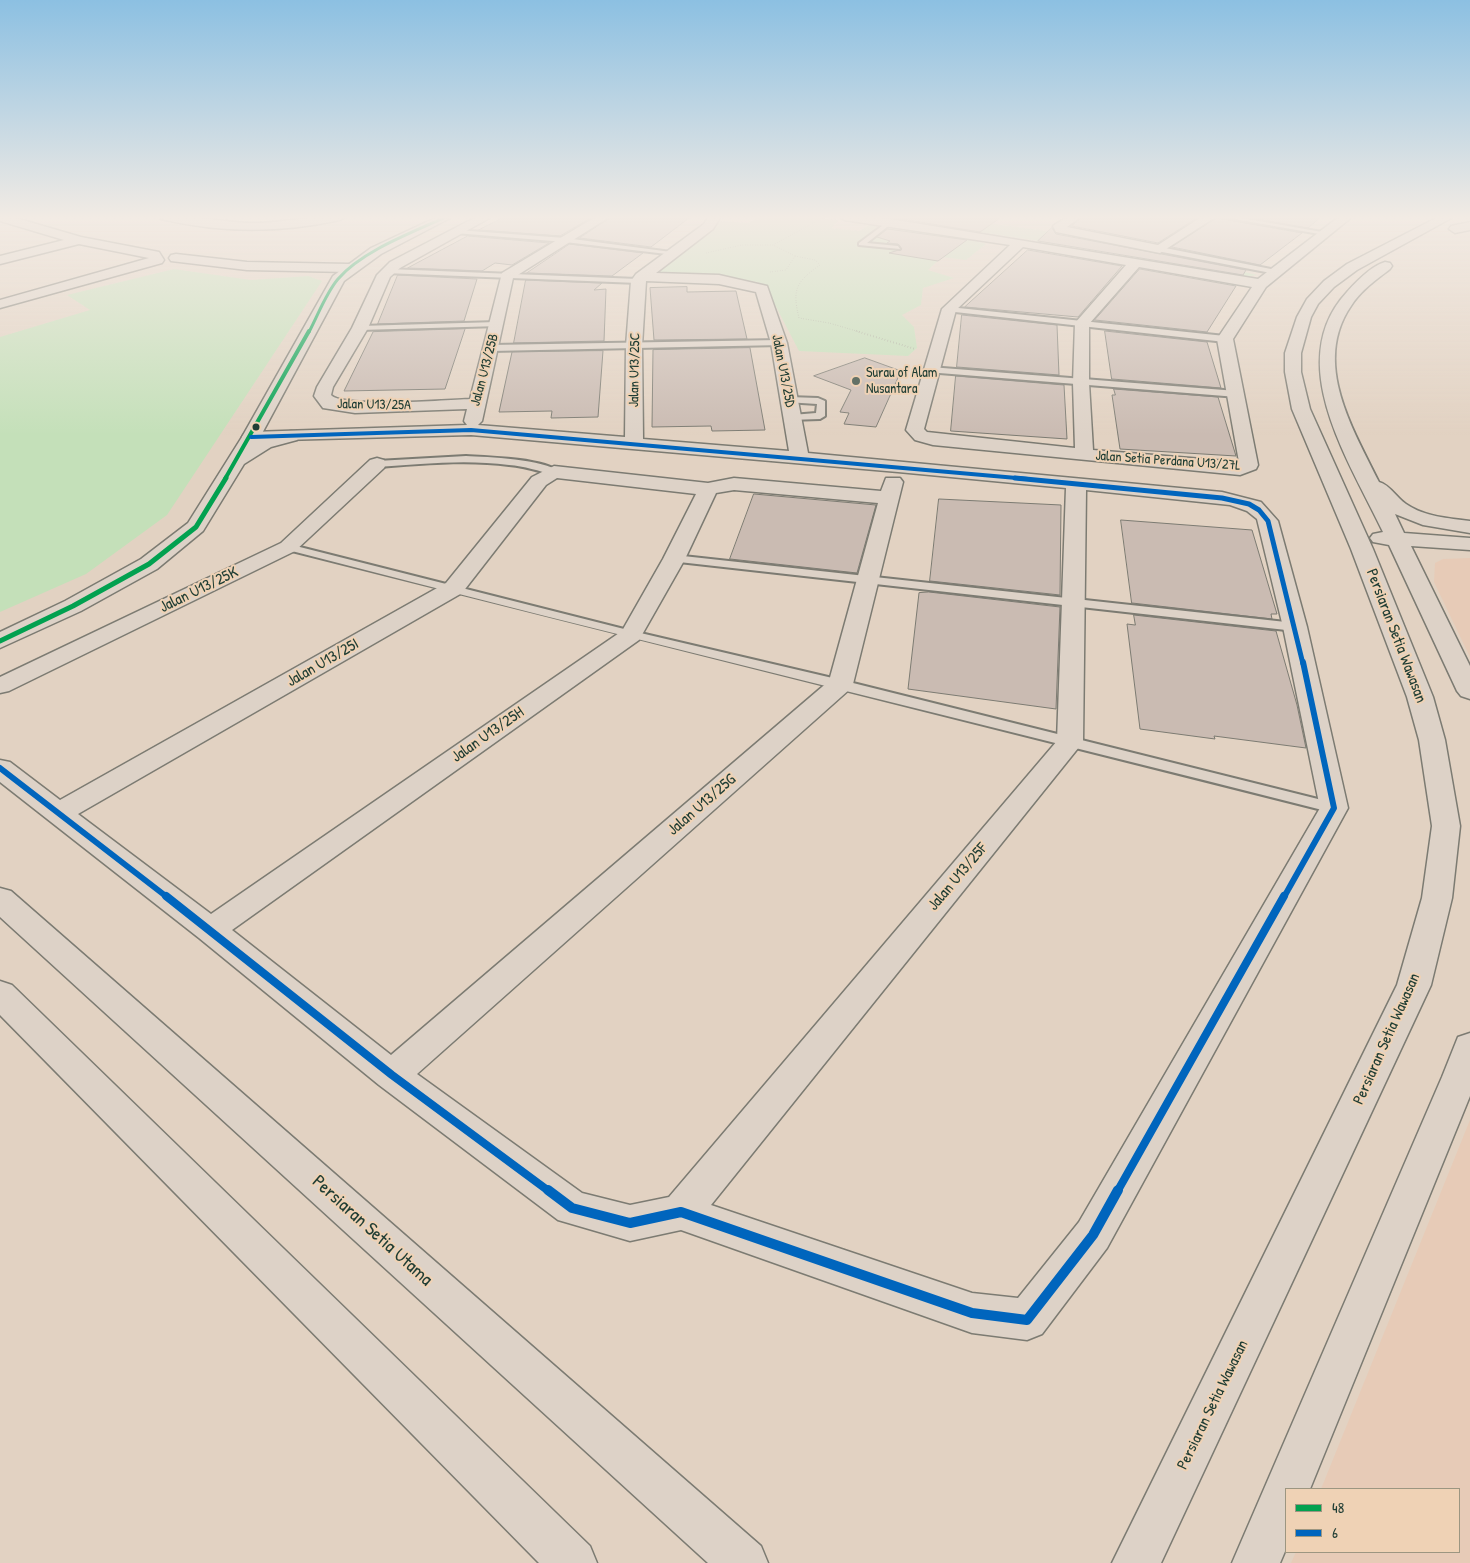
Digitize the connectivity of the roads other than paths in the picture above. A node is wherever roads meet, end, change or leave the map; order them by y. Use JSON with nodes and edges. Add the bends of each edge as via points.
{"nodes":[{"id":1,"x":50,"y":289,"type":"edge"},
{"id":2,"x":335,"y":289,"type":"edge"},
{"id":3,"x":378,"y":289,"type":"edge"},
{"id":4,"x":504,"y":289,"type":"edge"},
{"id":5,"x":639,"y":289,"type":"edge"},
{"id":6,"x":762,"y":289,"type":"edge"},
{"id":7,"x":971,"y":289,"type":"edge"},
{"id":8,"x":1112,"y":289,"type":"edge"},
{"id":9,"x":1258,"y":289,"type":"edge"},
{"id":10,"x":1325,"y":289,"type":"edge"},
{"id":11,"x":1355,"y":289,"type":"edge"},
{"id":12,"x":0,"y":304,"type":"edge"},
{"id":13,"x":949,"y":309,"type":"junction"},
{"id":14,"x":1082,"y":323,"type":"junction"},
{"id":15,"x":497,"y":324,"type":"junction"},
{"id":16,"x":360,"y":328,"type":"junction"},
{"id":17,"x":1225,"y":339,"type":"junction"},
{"id":18,"x":779,"y":343,"type":"junction"},
{"id":19,"x":634,"y":346,"type":"junction"},
{"id":20,"x":491,"y":348,"type":"junction"},
{"id":21,"x":930,"y":370,"type":"junction"},
{"id":22,"x":1081,"y":383,"type":"junction"},
{"id":23,"x":1236,"y":394,"type":"junction"},
{"id":24,"x":789,"y":400,"type":"junction"},
{"id":25,"x":476,"y":404,"type":"junction"},
{"id":26,"x":262,"y":418,"type":"junction"},
{"id":27,"x":792,"y":418,"type":"junction"},
{"id":28,"x":471,"y":430,"type":"junction"},
{"id":29,"x":291,"y":436,"type":"junction"},
{"id":30,"x":251,"y":437,"type":"junction"},
{"id":31,"x":634,"y":443,"type":"junction"},
{"id":32,"x":1084,"y":454,"type":"junction"},
{"id":33,"x":799,"y":457,"type":"junction"},
{"id":34,"x":237,"y":460,"type":"junction"},
{"id":35,"x":377,"y":464,"type":"joint"},
{"id":36,"x":898,"y":466,"type":"junction"},
{"id":37,"x":1362,"y":466,"type":"junction"},
{"id":38,"x":554,"y":472,"type":"junction"},
{"id":39,"x":1076,"y":484,"type":"junction"},
{"id":40,"x":708,"y":489,"type":"junction"},
{"id":41,"x":888,"y":498,"type":"junction"},
{"id":42,"x":1470,"y":527,"type":"edge"},
{"id":43,"x":1354,"y":530,"type":"junction"},
{"id":44,"x":1470,"y":531,"type":"edge"},
{"id":45,"x":1392,"y":533,"type":"junction"},
{"id":46,"x":1470,"y":544,"type":"edge"},
{"id":47,"x":288,"y":547,"type":"junction"},
{"id":48,"x":1470,"y":552,"type":"edge"},
{"id":49,"x":674,"y":558,"type":"junction"},
{"id":50,"x":869,"y":581,"type":"junction"},
{"id":51,"x":454,"y":588,"type":"junction"},
{"id":52,"x":1422,"y":590,"type":"junction"},
{"id":53,"x":1073,"y":601,"type":"junction"},
{"id":54,"x":1295,"y":627,"type":"junction"},
{"id":55,"x":631,"y":635,"type":"junction"},
{"id":56,"x":0,"y":641,"type":"edge"},
{"id":57,"x":841,"y":684,"type":"junction"},
{"id":58,"x":0,"y":686,"type":"edge"},
{"id":59,"x":1470,"y":690,"type":"edge"},
{"id":60,"x":1070,"y":742,"type":"junction"},
{"id":61,"x":0,"y":768,"type":"edge"},
{"id":62,"x":1334,"y":808,"type":"junction"},
{"id":63,"x":59,"y":813,"type":"junction"},
{"id":64,"x":0,"y":898,"type":"edge"},
{"id":65,"x":210,"y":930,"type":"junction"},
{"id":66,"x":0,"y":994,"type":"edge"},
{"id":67,"x":1467,"y":1066,"type":"edge"},
{"id":68,"x":392,"y":1075,"type":"junction"},
{"id":69,"x":682,"y":1212,"type":"junction"},
{"id":70,"x":1288,"y":1488,"type":"edge"},
{"id":71,"x":1285,"y":1495,"type":"edge"},
{"id":72,"x":573,"y":1563,"type":"edge"},
{"id":73,"x":744,"y":1563,"type":"edge"},
{"id":74,"x":1136,"y":1563,"type":"edge"},
{"id":75,"x":1256,"y":1563,"type":"edge"}],
"edges":[{"from":1,"to":12,"type":"street"},
{"from":2,"to":26,"type":"street"},
{"from":3,"to":16,"type":"street","name":"Jalan U13/25A"},
{"from":4,"to":15,"type":"street","name":"Jalan U13/25B"},
{"from":5,"to":19,"type":"street","name":"Jalan U13/25C"},
{"from":6,"to":18,"type":"street","name":"Jalan U13/25D"},
{"from":7,"to":13,"type":"street"},
{"from":8,"to":14,"type":"street"},
{"from":9,"to":17,"type":"street"},
{"from":10,"to":43,"type":"street","name":"Persiaran Setia Wawasan","via":[[1312,302],[1304,317],[1293,352],[1293,372],[1301,409]]},
{"from":11,"to":37,"type":"street","name":"Persiaran Setia Wawasan","via":[[1334,320],[1325,356],[1336,413]]},
{"from":13,"to":14,"type":"lane"},
{"from":13,"to":21,"type":"street"},
{"from":14,"to":17,"type":"lane"},
{"from":14,"to":22,"type":"street"},
{"from":15,"to":16,"type":"lane"},
{"from":15,"to":20,"type":"street","name":"Jalan U13/25B"},
{"from":16,"to":25,"type":"street","name":"Jalan U13/25A","via":[[325,388],[322,396],[329,404],[355,408]]},
{"from":17,"to":23,"type":"street","name":"Jalan Setia Perdana U13/27L"},
{"from":18,"to":19,"type":"lane"},
{"from":18,"to":24,"type":"street","name":"Jalan U13/25D"},
{"from":19,"to":20,"type":"lane"},
{"from":19,"to":31,"type":"street","name":"Jalan U13/25C"},
{"from":20,"to":25,"type":"street","name":"Jalan U13/25B"},
{"from":21,"to":22,"type":"lane"},
{"from":21,"to":32,"type":"street","name":"Jalan Setia Perdana U13/27L","via":[[915,430],[920,436],[933,440]]},
{"from":22,"to":23,"type":"lane"},
{"from":22,"to":32,"type":"street"},
{"from":23,"to":32,"type":"street","name":"Jalan Setia Perdana U13/27L","via":[[1249,462],[1246,468]]},
{"from":24,"to":27,"type":"street","name":"Jalan U13/25D"},
{"from":24,"to":27,"type":"lane","via":[[822,403],[820,416]]},
{"from":25,"to":28,"type":"street","name":"Jalan U13/25B"},
{"from":26,"to":29,"type":"street","via":[[267,425]]},
{"from":26,"to":30,"type":"street"},
{"from":27,"to":33,"type":"street","name":"Jalan U13/25D"},
{"from":28,"to":29,"type":"street"},
{"from":28,"to":31,"type":"street"},
{"from":29,"to":30,"type":"street"},
{"from":29,"to":34,"type":"street","via":[[266,443]]},
{"from":30,"to":34,"type":"street"},
{"from":31,"to":33,"type":"street"},
{"from":33,"to":36,"type":"street"},
{"from":34,"to":56,"type":"street","via":[[196,527],[149,564]]},
{"from":35,"to":38,"type":"lane","via":[[503,460]]},
{"from":35,"to":47,"type":"street","name":"Jalan U13/25K"},
{"from":36,"to":39,"type":"street"},
{"from":36,"to":41,"type":"street"},
{"from":37,"to":42,"type":"street","via":[[1389,502],[1406,514],[1422,520]]},
{"from":37,"to":45,"type":"street","name":"Persiaran Setia Wawasan"},
{"from":38,"to":40,"type":"street"},
{"from":38,"to":51,"type":"street","name":"Jalan U13/25I","via":[[539,481]]},
{"from":39,"to":53,"type":"street"},
{"from":39,"to":54,"type":"street","via":[[1251,503],[1262,511],[1268,521]]},
{"from":40,"to":41,"type":"street","via":[[734,484]]},
{"from":40,"to":49,"type":"street","name":"Jalan U13/25H"},
{"from":41,"to":50,"type":"street"},
{"from":43,"to":45,"type":"street"},
{"from":43,"to":74,"type":"street","name":"Persiaran Setia Wawasan","via":[[1420,697],[1432,740],[1446,826],[1437,898],[1414,986]]},
{"from":44,"to":45,"type":"street"},
{"from":45,"to":46,"type":"street"},
{"from":45,"to":52,"type":"street","name":"Persiaran Setia Wawasan"},
{"from":47,"to":51,"type":"lane"},
{"from":47,"to":58,"type":"street","name":"Jalan U13/25K"},
{"from":48,"to":52,"type":"street","via":[[1436,554],[1424,560]]},
{"from":49,"to":50,"type":"lane"},
{"from":49,"to":55,"type":"street","name":"Jalan U13/25H"},
{"from":50,"to":53,"type":"lane"},
{"from":50,"to":57,"type":"street"},
{"from":51,"to":55,"type":"lane"},
{"from":51,"to":63,"type":"street","name":"Jalan U13/25I"},
{"from":52,"to":59,"type":"street","name":"Persiaran Setia Wawasan"},
{"from":53,"to":54,"type":"lane"},
{"from":53,"to":60,"type":"street"},
{"from":54,"to":62,"type":"street"},
{"from":55,"to":57,"type":"lane"},
{"from":55,"to":65,"type":"street","name":"Jalan U13/25H"},
{"from":57,"to":60,"type":"lane"},
{"from":57,"to":68,"type":"street","name":"Jalan U13/25G"},
{"from":60,"to":62,"type":"lane"},
{"from":60,"to":69,"type":"street","name":"Jalan U13/25F"},
{"from":61,"to":63,"type":"street"},
{"from":62,"to":69,"type":"street","via":[[1093,1235],[1027,1320],[972,1314]]},
{"from":63,"to":65,"type":"street"},
{"from":64,"to":73,"type":"street","name":"Persiaran Setia Utama"},
{"from":65,"to":68,"type":"street"},
{"from":66,"to":72,"type":"street"},
{"from":67,"to":70,"type":"street"},
{"from":68,"to":69,"type":"street","via":[[572,1208],[630,1223]]},
{"from":71,"to":75,"type":"street"}]}
